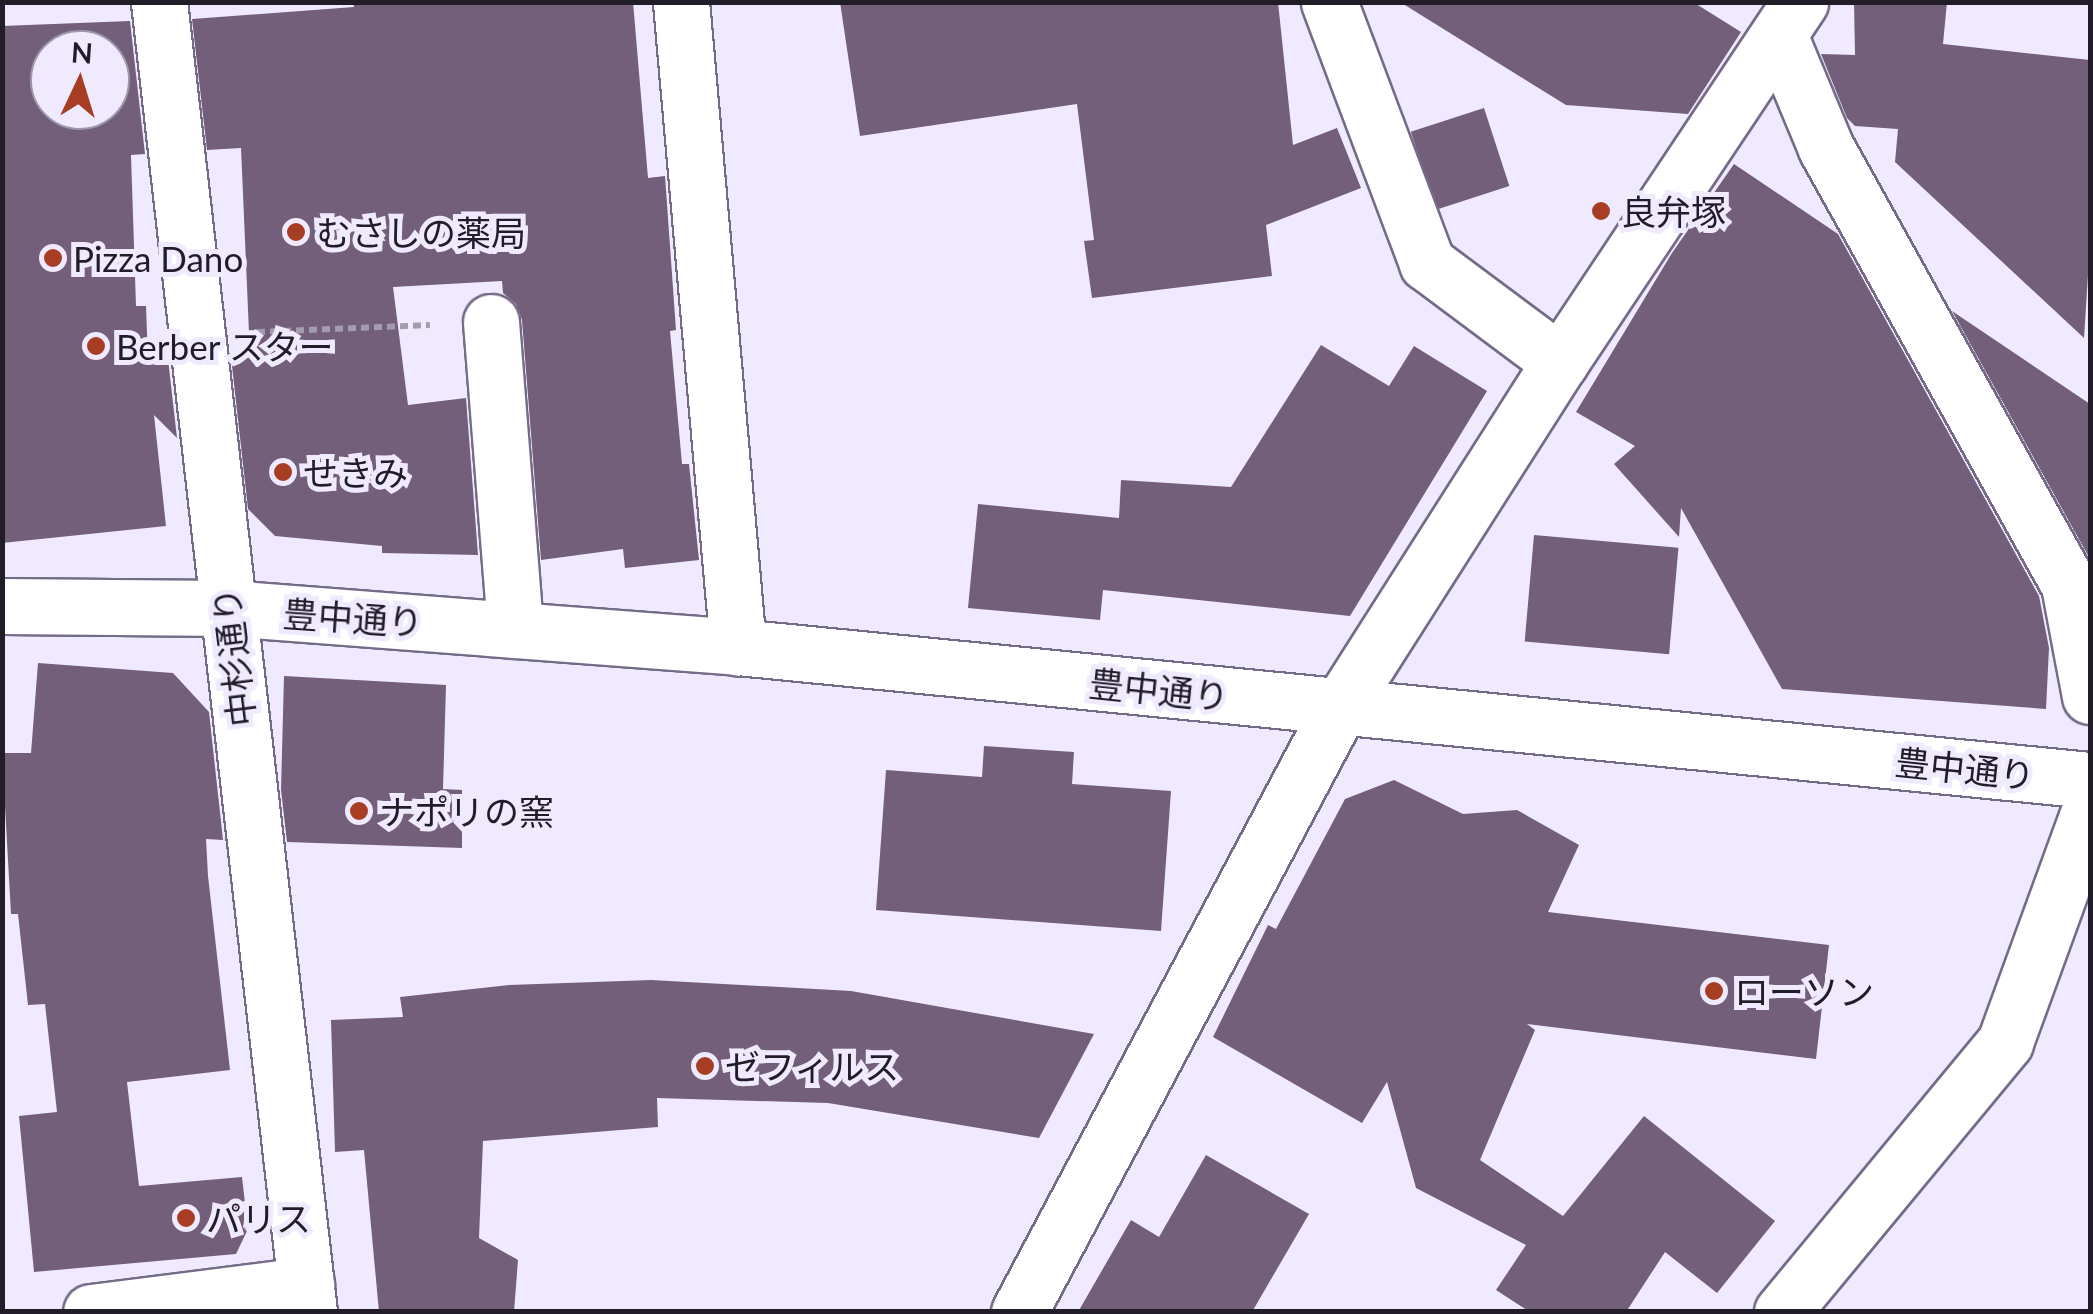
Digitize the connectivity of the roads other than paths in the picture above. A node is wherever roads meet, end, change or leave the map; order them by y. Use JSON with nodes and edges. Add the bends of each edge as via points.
{"nodes":[{"id":1,"x":158,"y":2,"type":"edge"},
{"id":2,"x":681,"y":2,"type":"edge"},
{"id":3,"x":1329,"y":2,"type":"edge"},
{"id":4,"x":1794,"y":11,"type":"edge"},
{"id":5,"x":491,"y":322,"type":"road end"},
{"id":6,"x":1560,"y":362,"type":"junction"},
{"id":7,"x":2,"y":606,"type":"edge"},
{"id":8,"x":227,"y":608,"type":"junction"},
{"id":9,"x":515,"y":630,"type":"junction"},
{"id":10,"x":738,"y":646,"type":"junction"},
{"id":11,"x":2090,"y":696,"type":"edge"},
{"id":12,"x":1340,"y":707,"type":"junction"},
{"id":13,"x":2090,"y":780,"type":"edge"},
{"id":14,"x":2090,"y":809,"type":"edge"},
{"id":15,"x":308,"y":1298,"type":"edge"},
{"id":16,"x":91,"y":1312,"type":"edge"},
{"id":17,"x":1020,"y":1312,"type":"edge"},
{"id":18,"x":1782,"y":1312,"type":"edge"}],
"edges":[{"from":1,"to":8,"type":"street","name":"中杉通り"},
{"from":2,"to":10,"type":"street"},
{"from":3,"to":6,"type":"street","via":[[1427,263]]},
{"from":4,"to":6,"type":"street"},
{"from":4,"to":11,"type":"street","via":[[1826,148],[2068,585]]},
{"from":5,"to":9,"type":"street"},
{"from":6,"to":12,"type":"street"},
{"from":7,"to":8,"type":"street","name":"豊中通り"},
{"from":8,"to":9,"type":"street","name":"豊中通り"},
{"from":8,"to":15,"type":"street","name":"中杉通り"},
{"from":9,"to":10,"type":"street","name":"豊中通り"},
{"from":10,"to":12,"type":"street","name":"豊中通り"},
{"from":12,"to":13,"type":"street","name":"豊中通り"},
{"from":12,"to":17,"type":"street"},
{"from":14,"to":18,"type":"street","via":[[2006,1042]]},
{"from":15,"to":16,"type":"street"}]}
